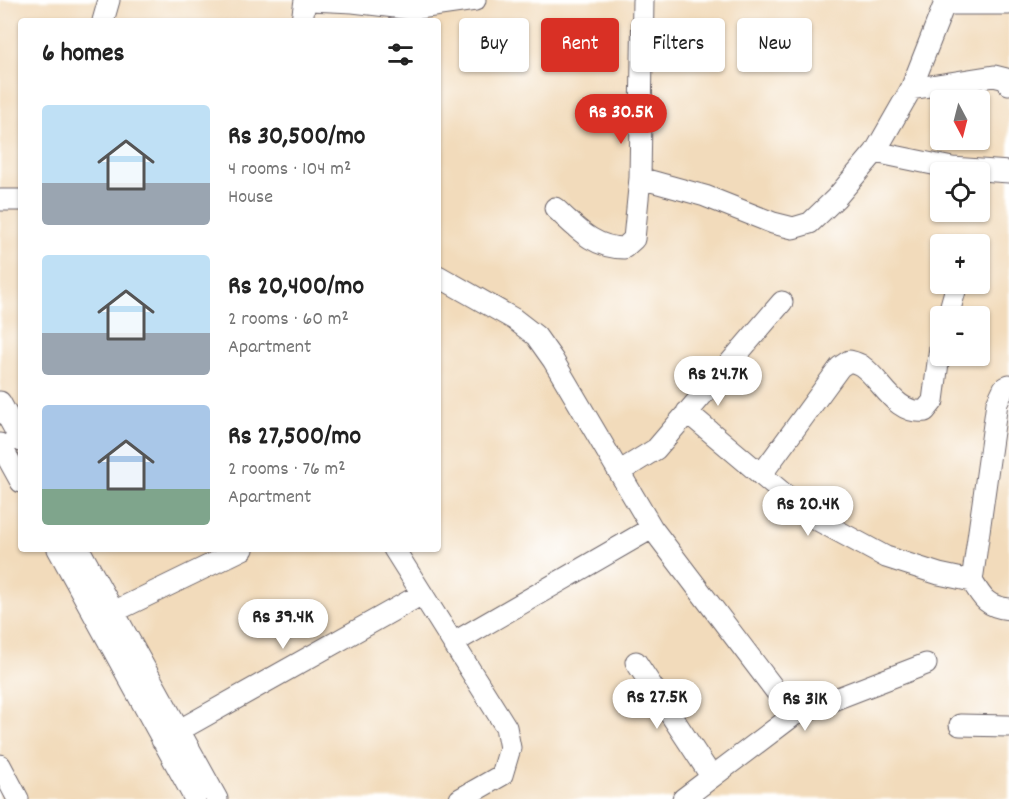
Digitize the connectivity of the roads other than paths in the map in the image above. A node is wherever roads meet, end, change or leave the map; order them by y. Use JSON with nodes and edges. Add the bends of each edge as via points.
{"nodes":[{"id":1,"x":109,"y":0,"type":"edge"},
{"id":2,"x":305,"y":0,"type":"edge"},
{"id":3,"x":310,"y":0,"type":"edge"},
{"id":4,"x":475,"y":0,"type":"edge"},
{"id":5,"x":643,"y":0,"type":"edge"},
{"id":6,"x":353,"y":1,"type":"edge"},
{"id":7,"x":946,"y":2,"type":"edge"},
{"id":8,"x":1009,"y":4,"type":"edge"},
{"id":9,"x":104,"y":18,"type":"edge"},
{"id":10,"x":302,"y":18,"type":"edge"},
{"id":11,"x":1009,"y":84,"type":"edge"},
{"id":12,"x":911,"y":89,"type":"junction"},
{"id":13,"x":875,"y":152,"type":"junction"},
{"id":14,"x":1009,"y":172,"type":"edge"},
{"id":15,"x":639,"y":178,"type":"junction"},
{"id":16,"x":0,"y":200,"type":"edge"},
{"id":17,"x":18,"y":200,"type":"edge"},
{"id":18,"x":555,"y":208,"type":"dead end"},
{"id":19,"x":441,"y":278,"type":"edge"},
{"id":20,"x":782,"y":302,"type":"dead end"},
{"id":21,"x":938,"y":366,"type":"edge"},
{"id":22,"x":1009,"y":386,"type":"edge"},
{"id":23,"x":0,"y":402,"type":"edge"},
{"id":24,"x":687,"y":412,"type":"junction"},
{"id":25,"x":18,"y":435,"type":"edge"},
{"id":26,"x":0,"y":444,"type":"edge"},
{"id":27,"x":619,"y":472,"type":"junction"},
{"id":28,"x":761,"y":475,"type":"junction"},
{"id":29,"x":18,"y":477,"type":"edge"},
{"id":30,"x":652,"y":528,"type":"junction"},
{"id":31,"x":60,"y":552,"type":"edge"},
{"id":32,"x":80,"y":552,"type":"edge"},
{"id":33,"x":237,"y":552,"type":"edge"},
{"id":34,"x":396,"y":552,"type":"edge"},
{"id":35,"x":972,"y":581,"type":"junction"},
{"id":36,"x":422,"y":594,"type":"junction"},
{"id":37,"x":1009,"y":609,"type":"edge"},
{"id":38,"x":105,"y":616,"type":"junction"},
{"id":39,"x":453,"y":643,"type":"junction"},
{"id":40,"x":636,"y":662,"type":"dead end"},
{"id":41,"x":926,"y":664,"type":"dead end"},
{"id":42,"x":794,"y":715,"type":"junction"},
{"id":43,"x":960,"y":725,"type":"dead end"},
{"id":44,"x":1009,"y":726,"type":"edge"},
{"id":45,"x":171,"y":735,"type":"junction"},
{"id":46,"x":0,"y":765,"type":"edge"},
{"id":47,"x":711,"y":776,"type":"junction"},
{"id":48,"x":18,"y":799,"type":"edge"},
{"id":49,"x":195,"y":799,"type":"edge"},
{"id":50,"x":217,"y":799,"type":"edge"},
{"id":51,"x":460,"y":799,"type":"edge"},
{"id":52,"x":683,"y":799,"type":"edge"}],
"edges":[{"from":1,"to":9,"type":"street"},
{"from":2,"to":10,"type":"street"},
{"from":3,"to":6,"type":"street"},
{"from":4,"to":6,"type":"street","via":[[412,9]]},
{"from":5,"to":15,"type":"street"},
{"from":7,"to":8,"type":"street"},
{"from":7,"to":12,"type":"street"},
{"from":11,"to":12,"type":"street","via":[[994,76]]},
{"from":12,"to":13,"type":"street"},
{"from":13,"to":14,"type":"street","via":[[952,168]]},
{"from":13,"to":15,"type":"street","via":[[836,198],[810,222],[793,228],[705,196]]},
{"from":15,"to":18,"type":"street","via":[[634,239],[624,248],[593,242]]},
{"from":16,"to":17,"type":"street"},
{"from":19,"to":27,"type":"street","via":[[536,336]]},
{"from":20,"to":24,"type":"street"},
{"from":21,"to":28,"type":"street","via":[[933,401],[925,411],[917,412],[904,408],[861,364],[849,361],[840,367]]},
{"from":22,"to":35,"type":"street","via":[[997,403]]},
{"from":23,"to":25,"type":"street"},
{"from":24,"to":27,"type":"street","via":[[656,448]]},
{"from":24,"to":28,"type":"street"},
{"from":26,"to":29,"type":"street"},
{"from":27,"to":30,"type":"street"},
{"from":28,"to":35,"type":"street","via":[[810,516],[886,556]]},
{"from":30,"to":39,"type":"street"},
{"from":30,"to":42,"type":"street"},
{"from":31,"to":38,"type":"street"},
{"from":32,"to":38,"type":"street"},
{"from":33,"to":38,"type":"street"},
{"from":34,"to":36,"type":"street"},
{"from":35,"to":37,"type":"street","via":[[984,600]]},
{"from":36,"to":39,"type":"street"},
{"from":36,"to":45,"type":"street"},
{"from":38,"to":45,"type":"street"},
{"from":39,"to":51,"type":"street","via":[[506,727],[510,748],[502,775]]},
{"from":40,"to":47,"type":"street"},
{"from":41,"to":42,"type":"street"},
{"from":42,"to":47,"type":"street"},
{"from":43,"to":44,"type":"street"},
{"from":45,"to":49,"type":"street"},
{"from":45,"to":50,"type":"street"},
{"from":46,"to":48,"type":"street"},
{"from":47,"to":52,"type":"street"}]}
